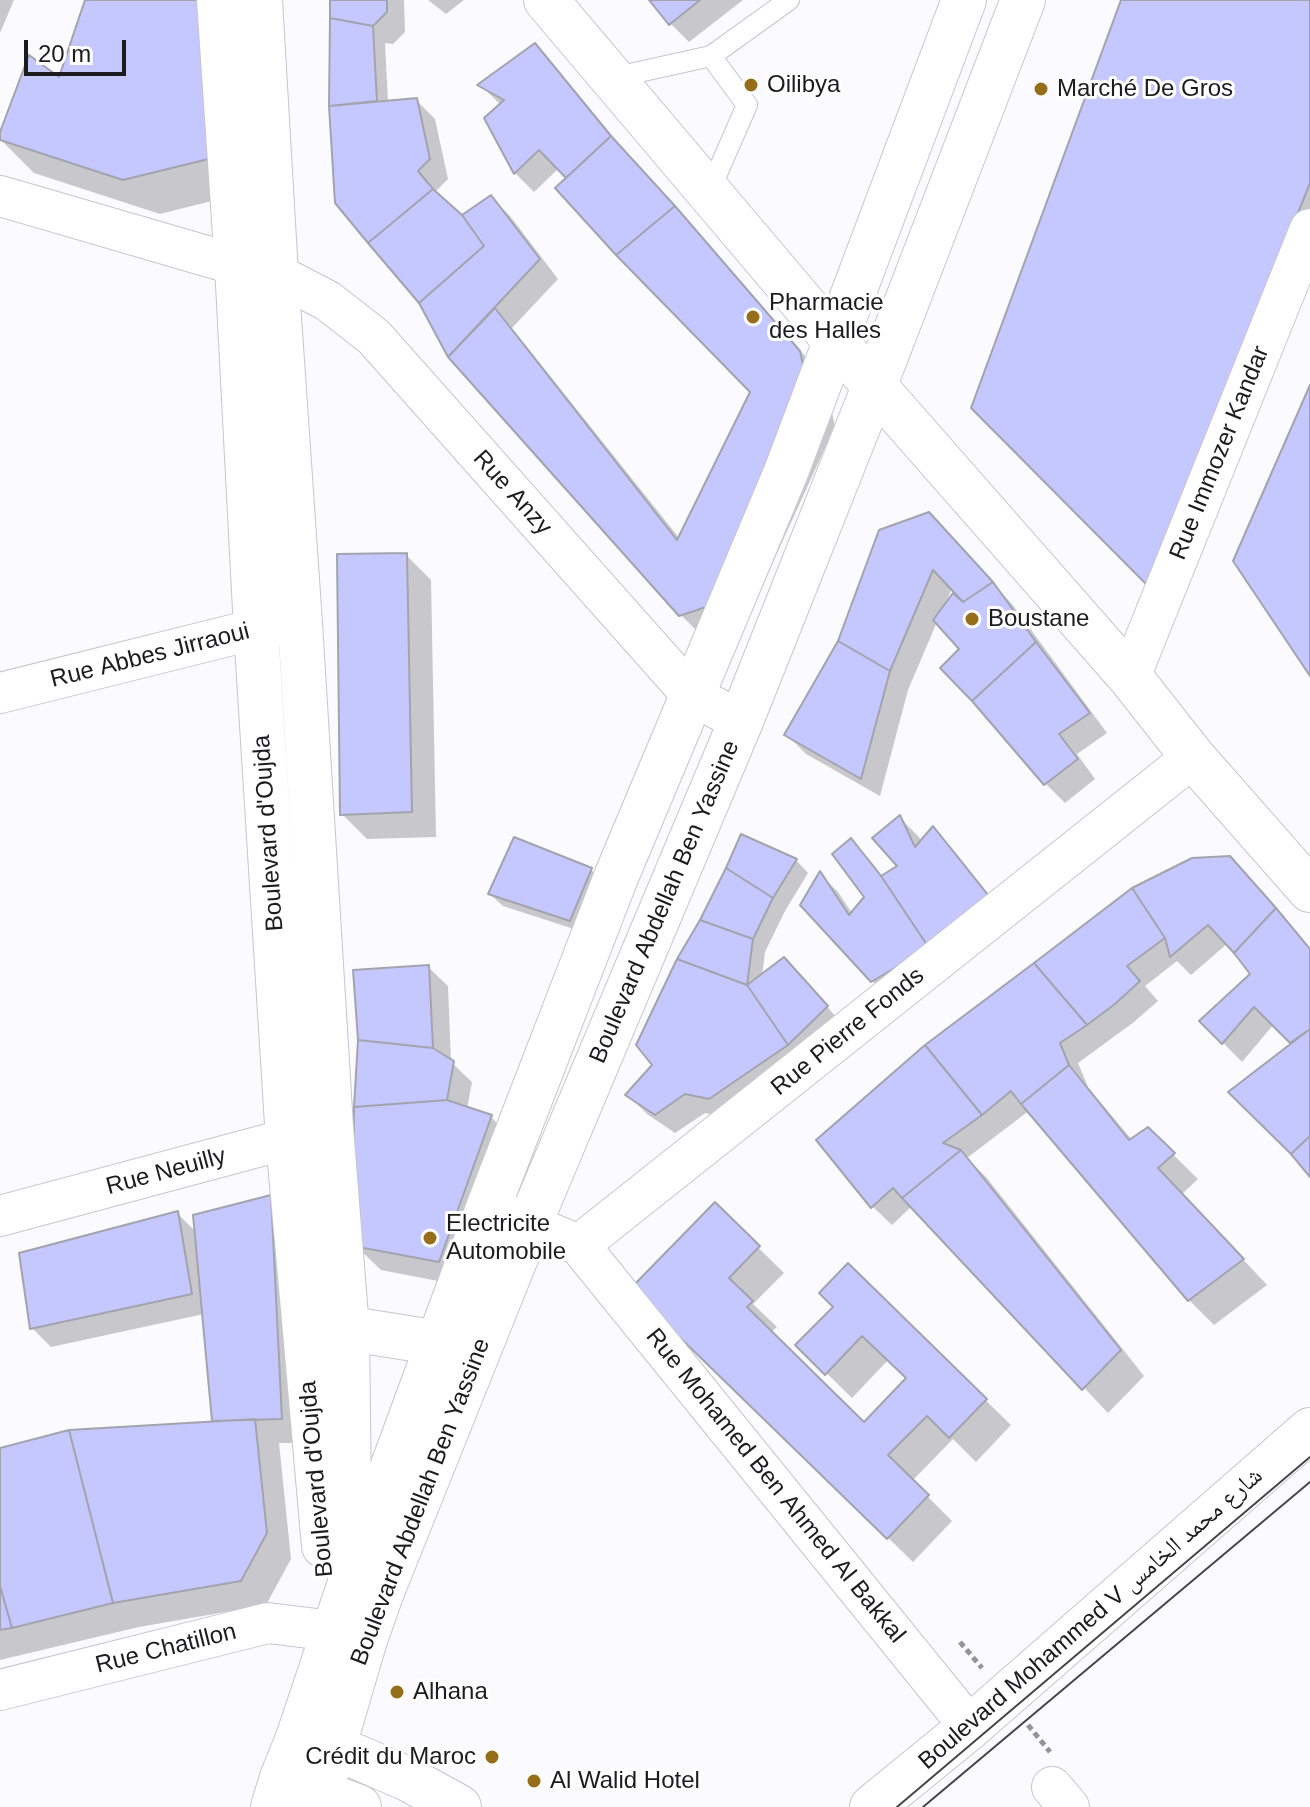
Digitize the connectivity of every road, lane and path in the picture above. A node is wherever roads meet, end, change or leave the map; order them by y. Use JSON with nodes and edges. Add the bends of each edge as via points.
{"nodes":[{"id":1,"x":219,"y":0,"type":"edge"},
{"id":2,"x":260,"y":0,"type":"edge"},
{"id":3,"x":546,"y":0,"type":"edge"},
{"id":4,"x":789,"y":0,"type":"edge"},
{"id":5,"x":964,"y":0,"type":"edge"},
{"id":6,"x":1023,"y":0,"type":"edge"},
{"id":7,"x":711,"y":56,"type":"junction"},
{"id":8,"x":612,"y":78,"type":"junction"},
{"id":9,"x":709,"y":192,"type":"junction"},
{"id":10,"x":0,"y":196,"type":"edge"},
{"id":11,"x":890,"y":196,"type":"junction"},
{"id":12,"x":940,"y":215,"type":"junction"},
{"id":13,"x":1310,"y":229,"type":"edge"},
{"id":14,"x":257,"y":270,"type":"junction"},
{"id":15,"x":835,"y":341,"type":"junction"},
{"id":16,"x":874,"y":387,"type":"junction"},
{"id":17,"x":300,"y":623,"type":"junction"},
{"id":18,"x":256,"y":629,"type":"junction"},
{"id":19,"x":1130,"y":677,"type":"junction"},
{"id":20,"x":0,"y":693,"type":"edge"},
{"id":21,"x":693,"y":696,"type":"junction"},
{"id":22,"x":741,"y":721,"type":"junction"},
{"id":23,"x":1193,"y":757,"type":"junction"},
{"id":24,"x":616,"y":877,"type":"junction"},
{"id":25,"x":1310,"y":890,"type":"edge"},
{"id":26,"x":664,"y":905,"type":"junction"},
{"id":27,"x":277,"y":968,"type":"junction"},
{"id":28,"x":321,"y":968,"type":"junction"},
{"id":29,"x":331,"y":1127,"type":"junction"},
{"id":30,"x":288,"y":1140,"type":"junction"},
{"id":31,"x":488,"y":1208,"type":"junction"},
{"id":32,"x":0,"y":1216,"type":"edge"},
{"id":33,"x":529,"y":1225,"type":"junction"},
{"id":34,"x":579,"y":1245,"type":"junction"},
{"id":35,"x":303,"y":1321,"type":"junction"},
{"id":36,"x":347,"y":1329,"type":"junction"},
{"id":37,"x":439,"y":1343,"type":"junction"},
{"id":38,"x":1310,"y":1430,"type":"edge"},
{"id":39,"x":366,"y":1588,"type":"junction"},
{"id":40,"x":348,"y":1637,"type":"junction"},
{"id":41,"x":0,"y":1690,"type":"edge"},
{"id":42,"x":970,"y":1727,"type":"junction"},
{"id":43,"x":316,"y":1743,"type":"junction"},
{"id":44,"x":310,"y":1798,"type":"edge"},
{"id":45,"x":459,"y":1807,"type":"edge"},
{"id":46,"x":872,"y":1807,"type":"edge"}],
"edges":[{"from":1,"to":14,"type":"street","name":"Boulevard d'Oujda"},
{"from":2,"to":14,"type":"street","name":"Boulevard d'Oujda"},
{"from":3,"to":8,"type":"street"},
{"from":4,"to":7,"type":"lane"},
{"from":5,"to":11,"type":"street","name":"Boulevard Abdellah Ben Yassine"},
{"from":6,"to":12,"type":"street","name":"Boulevard Abdellah Ben Yassine"},
{"from":7,"to":8,"type":"lane"},
{"from":7,"to":9,"type":"lane","via":[[747,105]]},
{"from":8,"to":9,"type":"street"},
{"from":9,"to":15,"type":"street"},
{"from":10,"to":14,"type":"street","name":"Rue Anzy"},
{"from":11,"to":12,"type":"street"},
{"from":11,"to":15,"type":"street","name":"Boulevard Abdellah Ben Yassine"},
{"from":12,"to":16,"type":"street","name":"Boulevard Abdellah Ben Yassine"},
{"from":13,"to":19,"type":"street","name":"Rue Immozer Kandar"},
{"from":14,"to":17,"type":"street","name":"Boulevard d'Oujda"},
{"from":14,"to":18,"type":"street","name":"Boulevard d'Oujda"},
{"from":14,"to":21,"type":"street","name":"Rue Anzy","via":[[328,301],[374,337]]},
{"from":15,"to":16,"type":"street"},
{"from":15,"to":21,"type":"street","name":"Boulevard Abdellah Ben Yassine"},
{"from":16,"to":19,"type":"street"},
{"from":16,"to":22,"type":"street","name":"Boulevard Abdellah Ben Yassine"},
{"from":17,"to":18,"type":"street","name":"Rue Abbes Jirraoui"},
{"from":17,"to":28,"type":"street","name":"Boulevard d'Oujda"},
{"from":18,"to":20,"type":"street","name":"Rue Abbes Jirraoui"},
{"from":18,"to":27,"type":"street","name":"Boulevard d'Oujda"},
{"from":19,"to":23,"type":"street"},
{"from":21,"to":22,"type":"street","name":"Rue Anzy"},
{"from":21,"to":24,"type":"street","name":"Boulevard Abdellah Ben Yassine"},
{"from":22,"to":26,"type":"street","name":"Boulevard Abdellah Ben Yassine"},
{"from":23,"to":25,"type":"street"},
{"from":23,"to":34,"type":"street","name":"Rue Pierre Fonds"},
{"from":24,"to":26,"type":"street"},
{"from":24,"to":31,"type":"street","name":"Boulevard Abdellah Ben Yassine"},
{"from":26,"to":33,"type":"street","name":"Boulevard Abdellah Ben Yassine"},
{"from":27,"to":28,"type":"street"},
{"from":27,"to":30,"type":"street","name":"Boulevard d'Oujda"},
{"from":28,"to":29,"type":"street","name":"Boulevard d'Oujda"},
{"from":29,"to":30,"type":"street","name":"Rue Neuilly"},
{"from":29,"to":36,"type":"street","name":"Boulevard d'Oujda"},
{"from":30,"to":32,"type":"street","name":"Rue Neuilly"},
{"from":30,"to":35,"type":"street","name":"Boulevard d'Oujda"},
{"from":31,"to":33,"type":"street"},
{"from":31,"to":37,"type":"street","name":"Boulevard Abdellah Ben Yassine"},
{"from":33,"to":34,"type":"street"},
{"from":33,"to":39,"type":"street","name":"Boulevard Abdellah Ben Yassine"},
{"from":34,"to":42,"type":"street","name":"Rue Mohamed Ben Ahmed Al Bakkal"},
{"from":35,"to":36,"type":"street"},
{"from":35,"to":40,"type":"street","name":"Boulevard d'Oujda"},
{"from":36,"to":37,"type":"street"},
{"from":36,"to":39,"type":"street","name":"Boulevard d'Oujda"},
{"from":37,"to":39,"type":"street","name":"Boulevard Abdellah Ben Yassine"},
{"from":38,"to":42,"type":"street","name":"Boulevard Mohammed V شارع محمد الخامس"},
{"from":39,"to":40,"type":"street","name":"Boulevard Abdellah Ben Yassine"},
{"from":40,"to":41,"type":"street","name":"Rue Chatillon","via":[[268,1623]]},
{"from":40,"to":43,"type":"street","name":"Boulevard Abdellah Ben Yassine"},
{"from":42,"to":46,"type":"street","name":"Boulevard Mohammed V شارع محمد الخامس"},
{"from":43,"to":44,"type":"street","name":"Boulevard Abdellah Ben Yassine"},
{"from":43,"to":45,"type":"street","via":[[408,1779]]}]}
